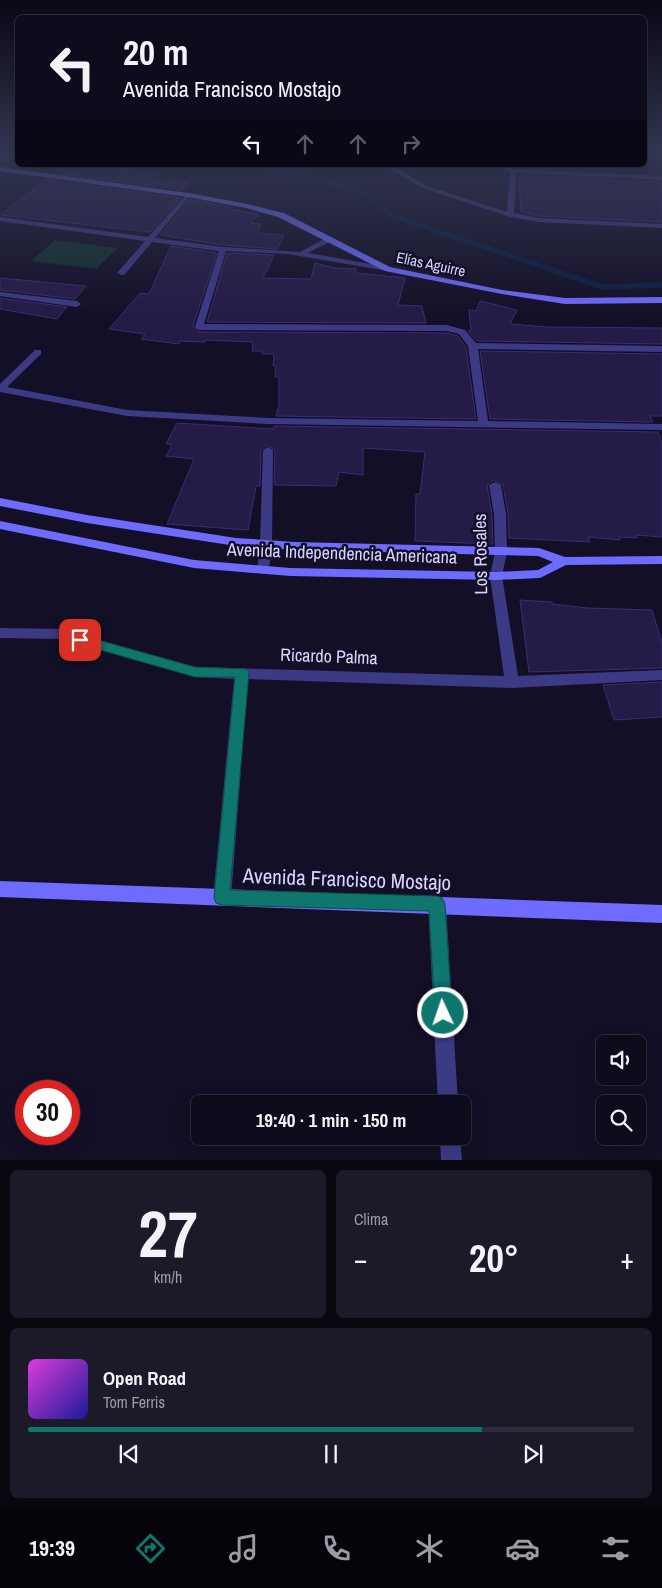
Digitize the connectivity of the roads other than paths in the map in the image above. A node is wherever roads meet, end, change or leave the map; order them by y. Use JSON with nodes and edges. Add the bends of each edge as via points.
{"nodes":[{"id":1,"x":178,"y":207,"type":"edge"},
{"id":2,"x":251,"y":207,"type":"edge"},
{"id":3,"x":486,"y":207,"type":"edge"},
{"id":4,"x":511,"y":207,"type":"edge"},
{"id":5,"x":510,"y":215,"type":"junction"},
{"id":6,"x":0,"y":219,"type":"edge"},
{"id":7,"x":539,"y":220,"type":"junction"},
{"id":8,"x":662,"y":226,"type":"edge"},
{"id":9,"x":662,"y":233,"type":"edge"},
{"id":10,"x":150,"y":239,"type":"junction"},
{"id":11,"x":328,"y":239,"type":"junction"},
{"id":12,"x":223,"y":248,"type":"junction"},
{"id":13,"x":301,"y":254,"type":"junction"},
{"id":14,"x":388,"y":269,"type":"junction"},
{"id":15,"x":121,"y":273,"type":"dead end"},
{"id":16,"x":0,"y":294,"type":"edge"},
{"id":17,"x":662,"y":300,"type":"edge"},
{"id":18,"x":77,"y":304,"type":"dead end"},
{"id":19,"x":472,"y":346,"type":"junction"},
{"id":20,"x":662,"y":350,"type":"edge"},
{"id":21,"x":38,"y":352,"type":"dead end"},
{"id":22,"x":483,"y":423,"type":"junction"},
{"id":23,"x":662,"y":427,"type":"edge"},
{"id":24,"x":268,"y":450,"type":"dead end"},
{"id":25,"x":495,"y":485,"type":"dead end"},
{"id":26,"x":0,"y":502,"type":"edge"},
{"id":27,"x":0,"y":526,"type":"edge"},
{"id":28,"x":266,"y":544,"type":"junction"},
{"id":29,"x":501,"y":552,"type":"junction"},
{"id":30,"x":662,"y":560,"type":"edge"},
{"id":31,"x":564,"y":561,"type":"junction"},
{"id":32,"x":263,"y":570,"type":"junction"},
{"id":33,"x":496,"y":576,"type":"junction"},
{"id":34,"x":0,"y":633,"type":"edge"},
{"id":35,"x":242,"y":672,"type":"junction"},
{"id":36,"x":662,"y":675,"type":"edge"},
{"id":37,"x":512,"y":682,"type":"junction"},
{"id":38,"x":0,"y":889,"type":"edge"},
{"id":39,"x":222,"y":898,"type":"junction"},
{"id":40,"x":437,"y":904,"type":"junction"},
{"id":41,"x":662,"y":914,"type":"edge"},
{"id":42,"x":448,"y":1095,"type":"edge"},
{"id":43,"x":451,"y":1145,"type":"edge"},
{"id":44,"x":452,"y":1160,"type":"edge"}],
"edges":[{"from":1,"to":10,"type":"street"},
{"from":2,"to":11,"type":"street","name":"Elías Aguirre","via":[[281,216]]},
{"from":3,"to":5,"type":"street"},
{"from":4,"to":5,"type":"street"},
{"from":5,"to":7,"type":"street"},
{"from":6,"to":10,"type":"street"},
{"from":7,"to":8,"type":"street"},
{"from":7,"to":9,"type":"street"},
{"from":10,"to":12,"type":"street"},
{"from":10,"to":15,"type":"street"},
{"from":11,"to":13,"type":"street"},
{"from":11,"to":14,"type":"street","name":"Elías Aguirre"},
{"from":12,"to":13,"type":"street"},
{"from":12,"to":19,"type":"street","via":[[199,327],[447,328],[462,332]]},
{"from":13,"to":14,"type":"street"},
{"from":14,"to":17,"type":"street","name":"Elías Aguirre","via":[[565,301]]},
{"from":16,"to":18,"type":"street"},
{"from":19,"to":20,"type":"street"},
{"from":19,"to":22,"type":"street"},
{"from":21,"to":22,"type":"street","via":[[0,389],[127,413],[269,421]]},
{"from":22,"to":23,"type":"street"},
{"from":24,"to":28,"type":"street"},
{"from":25,"to":29,"type":"street","name":"Los Rosales"},
{"from":26,"to":28,"type":"street","name":"Avenida Independencia Americana","via":[[96,521]]},
{"from":27,"to":32,"type":"street","name":"Avenida Independencia Americana","via":[[194,564]]},
{"from":28,"to":29,"type":"street","name":"Avenida Independencia Americana"},
{"from":28,"to":32,"type":"street"},
{"from":29,"to":31,"type":"street","name":"Avenida Independencia Americana","via":[[539,552]]},
{"from":29,"to":33,"type":"street","name":"Los Rosales"},
{"from":30,"to":31,"type":"street","name":"Avenida Independencia Americana"},
{"from":31,"to":33,"type":"street","name":"Avenida Independencia Americana","via":[[540,574]]},
{"from":32,"to":33,"type":"street","name":"Avenida Independencia Americana"},
{"from":33,"to":37,"type":"street","name":"Los Rosales"},
{"from":34,"to":35,"type":"street","name":"Ricardo Palma","via":[[61,634],[195,672]]},
{"from":35,"to":37,"type":"street","name":"Ricardo Palma"},
{"from":35,"to":39,"type":"street"},
{"from":36,"to":37,"type":"street","name":"Ricardo Palma"},
{"from":38,"to":39,"type":"street","name":"Avenida Francisco Mostajo"},
{"from":39,"to":40,"type":"street","name":"Avenida Francisco Mostajo"},
{"from":40,"to":41,"type":"street","name":"Avenida Francisco Mostajo"},
{"from":40,"to":42,"type":"street"},
{"from":43,"to":44,"type":"street"}]}
